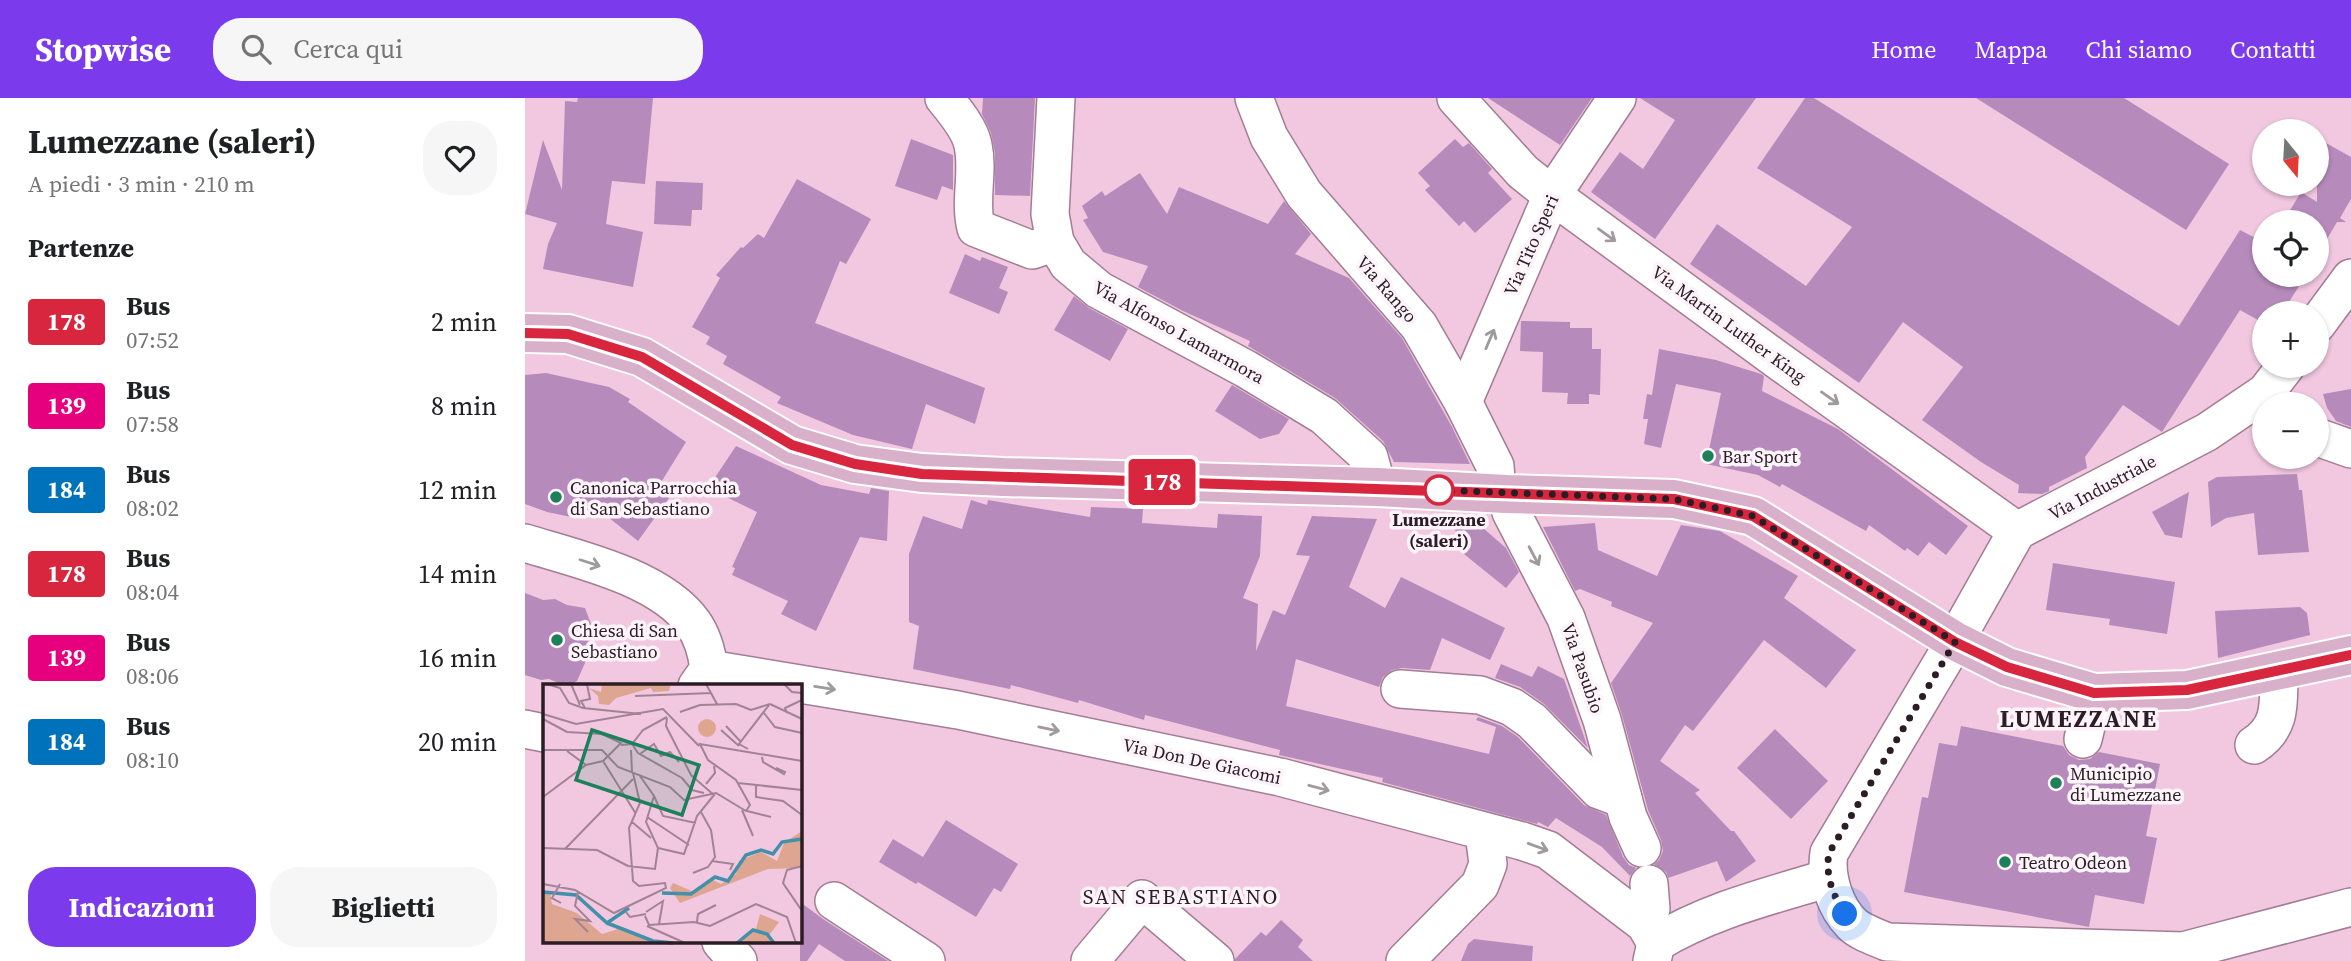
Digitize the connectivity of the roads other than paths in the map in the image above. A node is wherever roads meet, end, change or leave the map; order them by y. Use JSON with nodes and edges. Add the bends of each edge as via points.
{"nodes":[{"id":1,"x":944,"y":98,"type":"edge"},
{"id":2,"x":1056,"y":98,"type":"edge"},
{"id":3,"x":1254,"y":98,"type":"edge"},
{"id":4,"x":1456,"y":98,"type":"edge"},
{"id":5,"x":1617,"y":98,"type":"edge"},
{"id":6,"x":1552,"y":195,"type":"junction"},
{"id":7,"x":1055,"y":242,"type":"junction"},
{"id":8,"x":2351,"y":278,"type":"edge"},
{"id":9,"x":2329,"y":308,"type":"edge"},
{"id":10,"x":525,"y":333,"type":"edge"},
{"id":11,"x":2275,"y":387,"type":"edge"},
{"id":12,"x":1463,"y":402,"type":"junction"},
{"id":13,"x":2329,"y":441,"type":"edge"},
{"id":14,"x":2351,"y":449,"type":"edge"},
{"id":15,"x":1377,"y":487,"type":"junction"},
{"id":16,"x":1501,"y":494,"type":"junction"},
{"id":17,"x":2018,"y":531,"type":"junction"},
{"id":18,"x":525,"y":543,"type":"edge"},
{"id":19,"x":1955,"y":642,"type":"junction"},
{"id":20,"x":2351,"y":655,"type":"edge"},
{"id":21,"x":2279,"y":671,"type":"junction"},
{"id":22,"x":703,"y":678,"type":"edge"},
{"id":23,"x":751,"y":684,"type":"edge"},
{"id":24,"x":801,"y":690,"type":"edge"},
{"id":25,"x":1399,"y":690,"type":"dead end"},
{"id":26,"x":2094,"y":693,"type":"junction"},
{"id":27,"x":525,"y":729,"type":"edge"},
{"id":28,"x":543,"y":733,"type":"edge"},
{"id":29,"x":2085,"y":740,"type":"dead end"},
{"id":30,"x":2254,"y":745,"type":"dead end"},
{"id":31,"x":1623,"y":799,"type":"junction"},
{"id":32,"x":1485,"y":833,"type":"junction"},
{"id":33,"x":1641,"y":848,"type":"dead end"},
{"id":34,"x":1829,"y":878,"type":"junction"},
{"id":35,"x":1649,"y":884,"type":"dead end"},
{"id":36,"x":834,"y":901,"type":"dead end"},
{"id":37,"x":2351,"y":907,"type":"edge"},
{"id":38,"x":1651,"y":942,"type":"edge"},
{"id":39,"x":723,"y":944,"type":"edge"},
{"id":40,"x":1908,"y":952,"type":"edge"},
{"id":41,"x":738,"y":961,"type":"edge"},
{"id":42,"x":926,"y":961,"type":"edge"},
{"id":43,"x":1090,"y":961,"type":"edge"},
{"id":44,"x":1215,"y":961,"type":"edge"},
{"id":45,"x":1405,"y":961,"type":"edge"}],
"edges":[{"from":1,"to":7,"type":"street","via":[[973,142],[972,216],[976,228],[1032,250]]},
{"from":2,"to":7,"type":"street","name":"Via Alfonso Lamarmora","via":[[1050,214]]},
{"from":3,"to":12,"type":"street","name":"Via Rango","via":[[1269,137],[1304,194],[1419,326]]},
{"from":4,"to":6,"type":"street","name":"Via Martin Luther King","via":[[1523,172]]},
{"from":5,"to":6,"type":"street","name":"Via Tito Speri"},
{"from":12,"to":6,"type":"street","name":"Via Tito Speri","one_way":true},
{"from":6,"to":17,"type":"street","name":"Via Martin Luther King","one_way":true},
{"from":7,"to":15,"type":"street","name":"Via Alfonso Lamarmora","via":[[1068,264],[1099,290],[1324,416],[1369,457]]},
{"from":8,"to":9,"type":"street"},
{"from":10,"to":15,"type":"main road","via":[[568,334],[642,357],[792,445],[855,464],[922,474]]},
{"from":11,"to":17,"type":"street","name":"Via Industriale","via":[[2207,432]]},
{"from":12,"to":16,"type":"street","name":"Via Rango","via":[[1495,466]]},
{"from":13,"to":14,"type":"street"},
{"from":15,"to":16,"type":"main road"},
{"from":16,"to":19,"type":"main road","via":[[1674,499],[1753,516]]},
{"from":16,"to":31,"type":"street","name":"Via Pasubio","one_way":true,"via":[[1566,618],[1602,720]]},
{"from":17,"to":19,"type":"street"},
{"from":18,"to":22,"type":"street","one_way":true,"via":[[625,575],[669,600],[693,623],[706,650]]},
{"from":19,"to":26,"type":"main road","via":[[2007,667]]},
{"from":19,"to":34,"type":"street","via":[[1829,853]]},
{"from":20,"to":21,"type":"main road"},
{"from":21,"to":26,"type":"main road","via":[[2187,690]]},
{"from":21,"to":30,"type":"street","via":[[2278,714],[2267,736]]},
{"from":22,"to":23,"type":"street","name":"Via Don De Giacomi","one_way":true},
{"from":24,"to":32,"type":"street","name":"Via Don De Giacomi","one_way":true,"via":[[958,710],[1280,777]]},
{"from":25,"to":31,"type":"street","via":[[1480,695],[1512,706],[1599,790]]},
{"from":26,"to":29,"type":"street"},
{"from":27,"to":28,"type":"street"},
{"from":31,"to":33,"type":"street","name":"Via Pasubio"},
{"from":32,"to":38,"type":"street","name":"Via Don De Giacomi","one_way":true,"via":[[1548,850]]},
{"from":32,"to":45,"type":"street","via":[[1488,864],[1480,885]]},
{"from":34,"to":38,"type":"street","via":[[1738,905]]},
{"from":34,"to":40,"type":"street","via":[[1837,902],[1853,926]]},
{"from":35,"to":38,"type":"street"},
{"from":36,"to":42,"type":"street"},
{"from":37,"to":40,"type":"street","via":[[2183,951]]},
{"from":39,"to":41,"type":"street"},
{"from":43,"to":44,"type":"street","via":[[1142,899]]}]}
